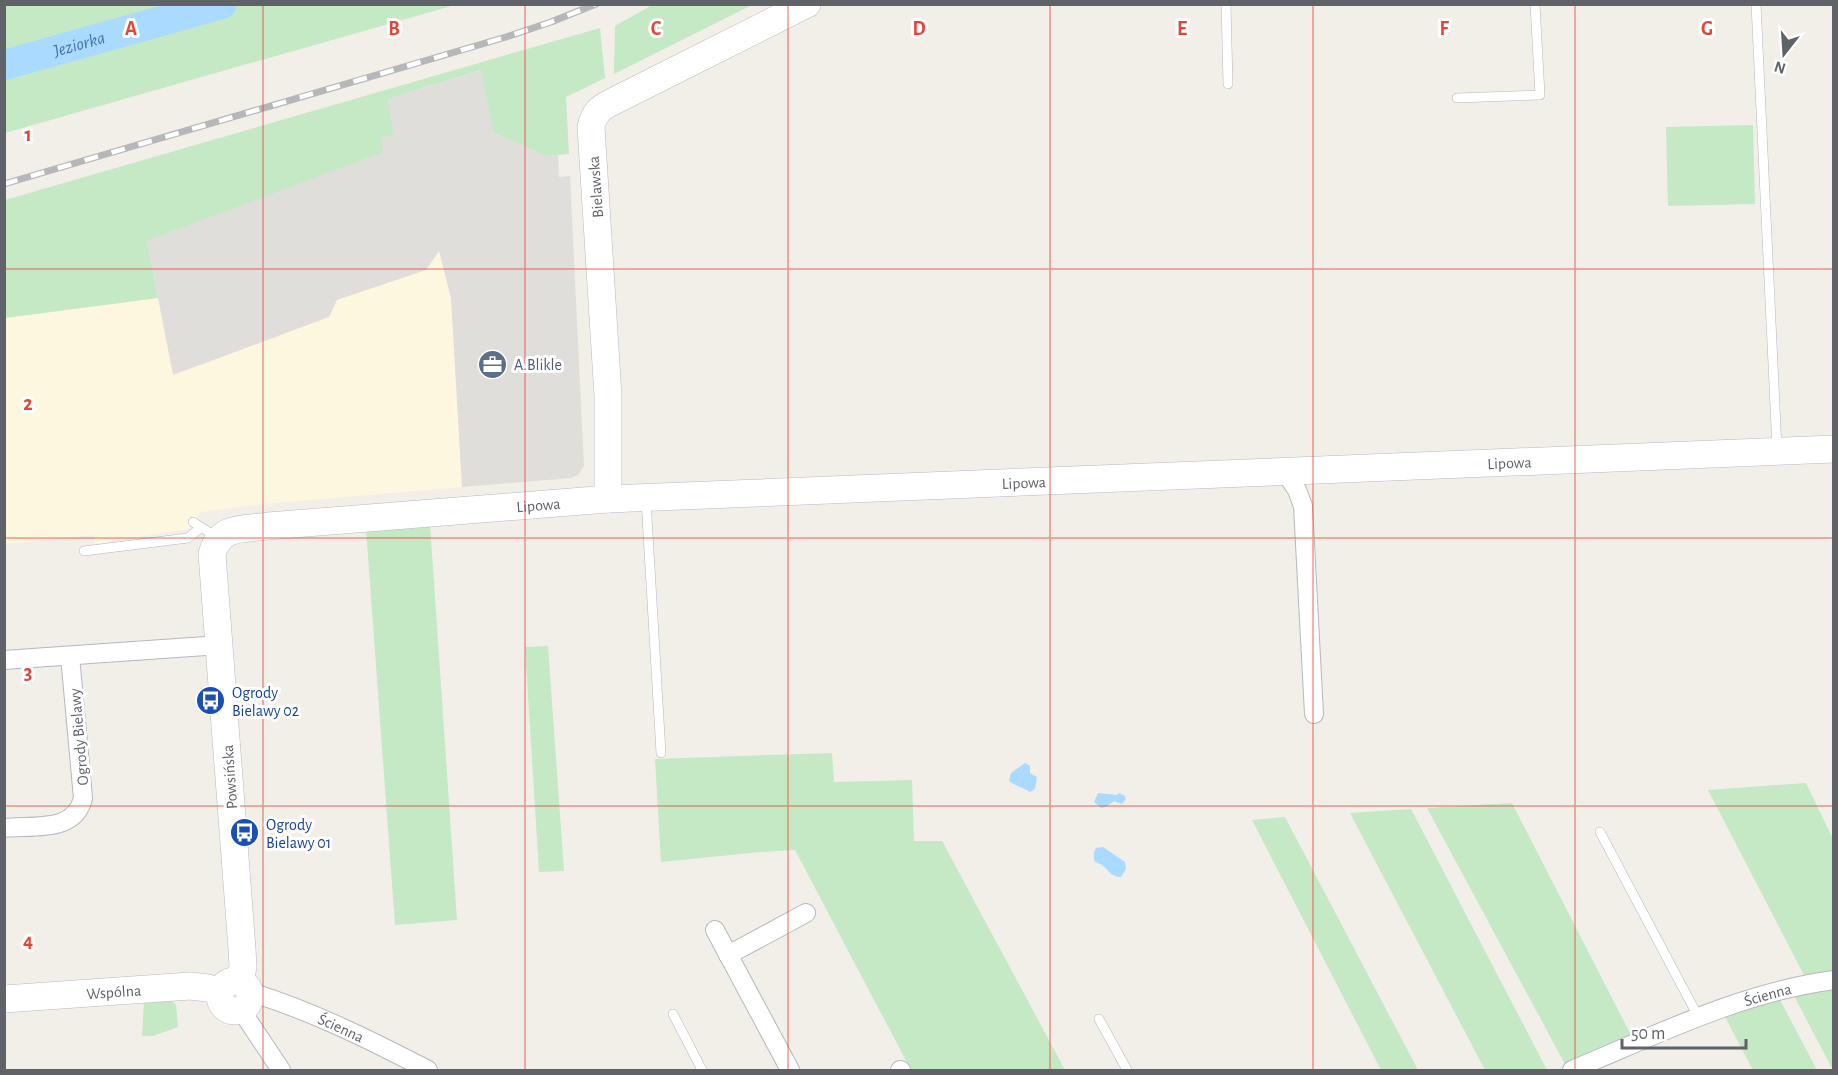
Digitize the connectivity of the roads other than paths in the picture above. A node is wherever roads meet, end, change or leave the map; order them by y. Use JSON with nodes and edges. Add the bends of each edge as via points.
{"nodes":[{"id":1,"x":807,"y":4,"type":"edge"},
{"id":2,"x":1226,"y":4,"type":"edge"},
{"id":3,"x":1535,"y":4,"type":"edge"},
{"id":4,"x":1756,"y":4,"type":"edge"},
{"id":5,"x":1228,"y":84,"type":"dead end"},
{"id":6,"x":1457,"y":98,"type":"dead end"},
{"id":7,"x":1833,"y":449,"type":"edge"},
{"id":8,"x":1777,"y":452,"type":"junction"},
{"id":9,"x":1285,"y":472,"type":"junction"},
{"id":10,"x":646,"y":498,"type":"junction"},
{"id":11,"x":608,"y":499,"type":"junction"},
{"id":12,"x":204,"y":530,"type":"junction"},
{"id":13,"x":84,"y":551,"type":"dead end"},
{"id":14,"x":220,"y":645,"type":"junction"},
{"id":15,"x":70,"y":656,"type":"junction"},
{"id":16,"x":4,"y":660,"type":"edge"},
{"id":17,"x":1314,"y":714,"type":"dead end"},
{"id":18,"x":661,"y":753,"type":"dead end"},
{"id":19,"x":4,"y":828,"type":"edge"},
{"id":20,"x":1600,"y":832,"type":"dead end"},
{"id":21,"x":806,"y":913,"type":"dead end"},
{"id":22,"x":715,"y":930,"type":"dead end"},
{"id":23,"x":728,"y":955,"type":"junction"},
{"id":24,"x":1833,"y":980,"type":"edge"},
{"id":25,"x":238,"y":994,"type":"junction"},
{"id":26,"x":4,"y":999,"type":"edge"},
{"id":27,"x":673,"y":1014,"type":"dead end"},
{"id":28,"x":1699,"y":1018,"type":"junction"},
{"id":29,"x":1100,"y":1019,"type":"dead end"},
{"id":30,"x":281,"y":1071,"type":"edge"},
{"id":31,"x":428,"y":1071,"type":"edge"},
{"id":32,"x":702,"y":1071,"type":"edge"},
{"id":33,"x":790,"y":1071,"type":"edge"},
{"id":34,"x":1127,"y":1071,"type":"edge"},
{"id":35,"x":1572,"y":1071,"type":"edge"}],
"edges":[{"from":1,"to":11,"type":"street","name":"Bielawska","via":[[612,102],[599,109],[592,119],[608,396]]},
{"from":2,"to":5,"type":"lane"},
{"from":3,"to":6,"type":"lane","via":[[1540,95]]},
{"from":4,"to":8,"type":"lane"},
{"from":7,"to":8,"type":"street","name":"Lipowa"},
{"from":8,"to":9,"type":"street","name":"Lipowa"},
{"from":9,"to":10,"type":"street","name":"Lipowa"},
{"from":9,"to":17,"type":"street","via":[[1303,506]]},
{"from":10,"to":11,"type":"street","name":"Lipowa"},
{"from":10,"to":18,"type":"lane"},
{"from":11,"to":12,"type":"street","name":"Lipowa","via":[[268,526],[224,534]]},
{"from":12,"to":13,"type":"lane","via":[[188,538]]},
{"from":12,"to":14,"type":"street","name":"Powsińska","via":[[212,554]]},
{"from":14,"to":15,"type":"street"},
{"from":14,"to":25,"type":"street","name":"Powsińska","via":[[243,967]]},
{"from":15,"to":16,"type":"street"},
{"from":15,"to":19,"type":"street","name":"Ogrody Bielawy","via":[[81,808],[65,823]]},
{"from":20,"to":28,"type":"lane"},
{"from":21,"to":23,"type":"street"},
{"from":22,"to":23,"type":"street"},
{"from":23,"to":33,"type":"street"},
{"from":24,"to":28,"type":"street","name":"Ścienna","via":[[1800,984],[1746,999]]},
{"from":25,"to":26,"type":"street","name":"Wspólna","via":[[190,986]]},
{"from":25,"to":30,"type":"street"},
{"from":25,"to":31,"type":"street","name":"Ścienna","via":[[280,1001],[363,1036]]},
{"from":27,"to":32,"type":"lane"},
{"from":28,"to":35,"type":"street","name":"Ścienna"},
{"from":29,"to":34,"type":"lane"}]}
